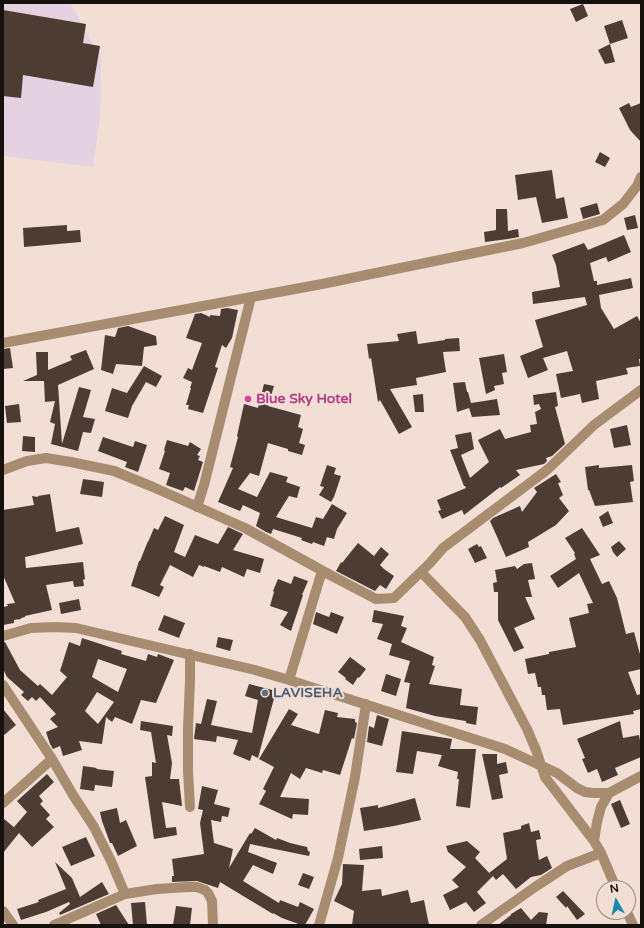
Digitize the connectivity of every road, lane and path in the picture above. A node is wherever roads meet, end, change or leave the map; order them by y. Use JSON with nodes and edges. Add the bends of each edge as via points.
{"nodes":[{"id":1,"x":641,"y":177,"type":"edge"},
{"id":2,"x":251,"y":297,"type":"junction"},
{"id":3,"x":3,"y":342,"type":"edge"},
{"id":4,"x":641,"y":390,"type":"edge"},
{"id":5,"x":3,"y":470,"type":"edge"},
{"id":6,"x":197,"y":507,"type":"junction"},
{"id":7,"x":322,"y":571,"type":"junction"},
{"id":8,"x":420,"y":572,"type":"junction"},
{"id":9,"x":3,"y":636,"type":"edge"},
{"id":10,"x":190,"y":654,"type":"junction"},
{"id":11,"x":289,"y":680,"type":"junction"},
{"id":12,"x":3,"y":686,"type":"edge"},
{"id":13,"x":366,"y":704,"type":"junction"},
{"id":14,"x":52,"y":759,"type":"junction"},
{"id":15,"x":542,"y":766,"type":"junction"},
{"id":16,"x":641,"y":776,"type":"edge"},
{"id":17,"x":609,"y":793,"type":"junction"},
{"id":18,"x":3,"y":803,"type":"edge"},
{"id":19,"x":190,"y":807,"type":"dead end"},
{"id":20,"x":594,"y":841,"type":"junction"},
{"id":21,"x":601,"y":853,"type":"junction"},
{"id":22,"x":613,"y":880,"type":"edge"},
{"id":23,"x":126,"y":894,"type":"junction"},
{"id":24,"x":3,"y":911,"type":"edge"},
{"id":25,"x":13,"y":925,"type":"edge"},
{"id":26,"x":54,"y":925,"type":"edge"},
{"id":27,"x":213,"y":925,"type":"edge"},
{"id":28,"x":319,"y":925,"type":"edge"},
{"id":29,"x":481,"y":925,"type":"edge"}],
"edges":[{"from":1,"to":2,"type":"street","via":[[623,204],[603,220],[523,244]]},
{"from":2,"to":3,"type":"street"},
{"from":2,"to":6,"type":"street"},
{"from":4,"to":8,"type":"street","via":[[594,425],[547,470],[443,548]]},
{"from":5,"to":6,"type":"street","via":[[27,461],[46,458],[71,462],[114,471]]},
{"from":6,"to":7,"type":"street","via":[[245,528]]},
{"from":7,"to":8,"type":"street","via":[[376,599],[394,598]]},
{"from":7,"to":11,"type":"street"},
{"from":8,"to":15,"type":"street","via":[[466,617],[527,729]]},
{"from":9,"to":10,"type":"street","via":[[31,628],[76,628]]},
{"from":10,"to":11,"type":"street"},
{"from":10,"to":19,"type":"street"},
{"from":11,"to":13,"type":"street"},
{"from":12,"to":14,"type":"street"},
{"from":13,"to":15,"type":"street","via":[[505,748]]},
{"from":13,"to":28,"type":"street","via":[[355,777],[338,858]]},
{"from":14,"to":18,"type":"street"},
{"from":14,"to":23,"type":"street","via":[[94,827]]},
{"from":15,"to":17,"type":"street","via":[[584,792]]},
{"from":15,"to":20,"type":"street","via":[[545,777]]},
{"from":16,"to":17,"type":"street"},
{"from":17,"to":20,"type":"street","via":[[596,822]]},
{"from":20,"to":21,"type":"street"},
{"from":21,"to":22,"type":"street"},
{"from":21,"to":29,"type":"street","via":[[567,866]]},
{"from":23,"to":26,"type":"street"},
{"from":23,"to":27,"type":"street","via":[[197,887],[205,890],[212,902]]},
{"from":24,"to":25,"type":"street"}]}
